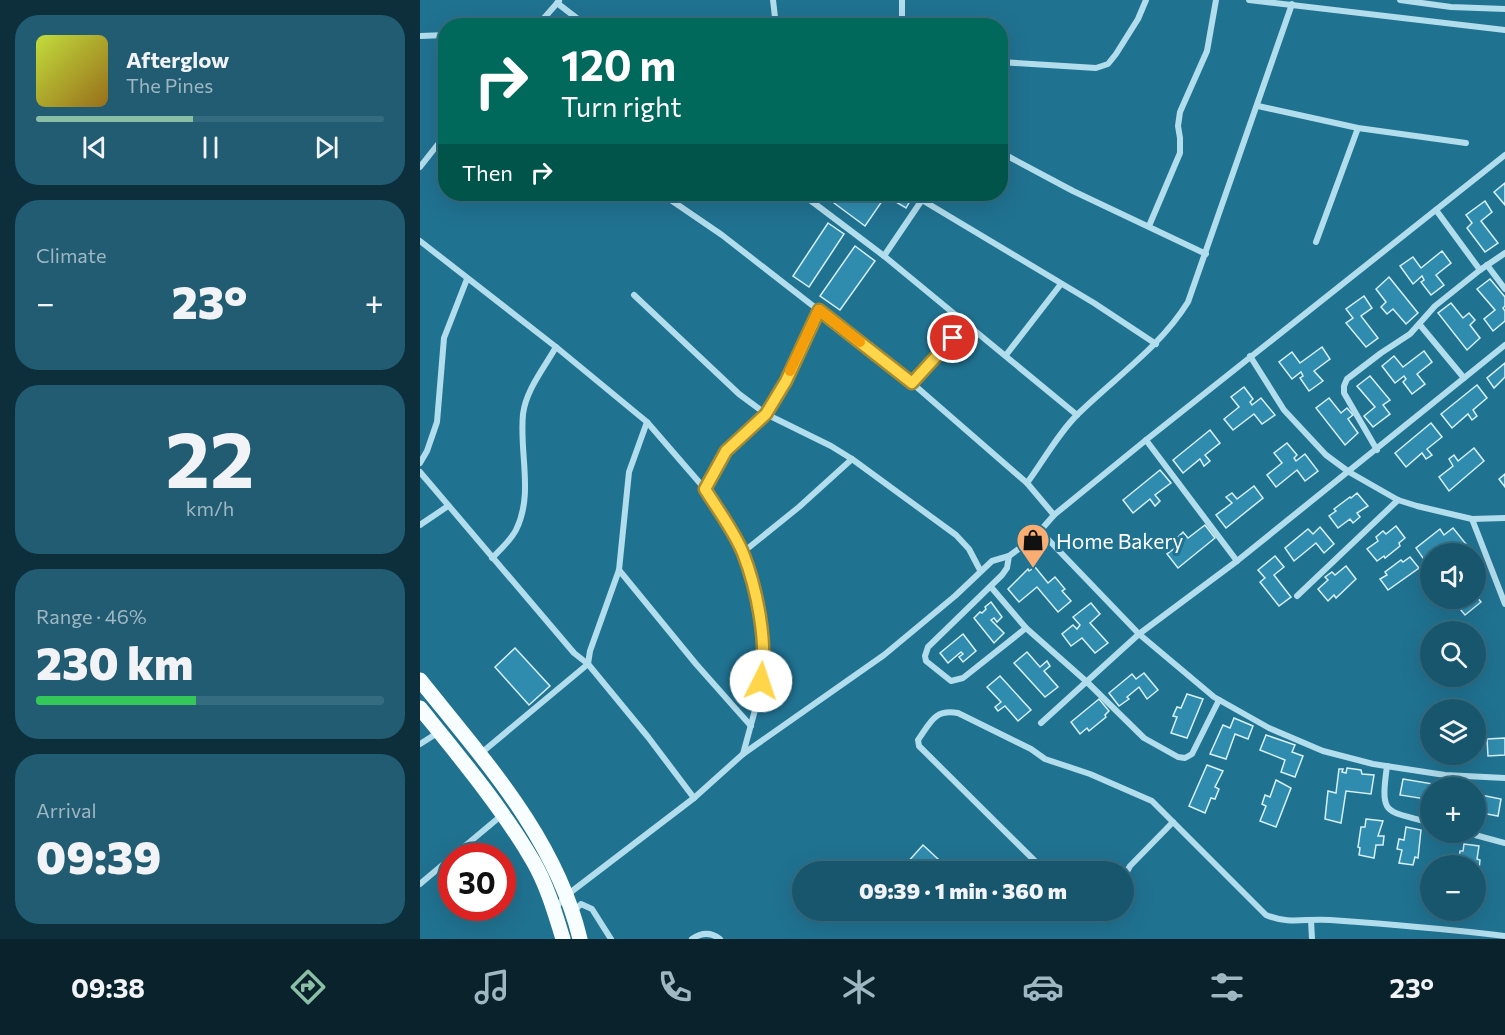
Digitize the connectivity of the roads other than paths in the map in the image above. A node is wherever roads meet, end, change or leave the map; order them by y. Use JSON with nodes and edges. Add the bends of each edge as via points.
{"nodes":[{"id":1,"x":773,"y":0,"type":"edge"},
{"id":2,"x":902,"y":0,"type":"edge"},
{"id":3,"x":1146,"y":0,"type":"edge"},
{"id":4,"x":1216,"y":0,"type":"edge"},
{"id":5,"x":1249,"y":0,"type":"edge"},
{"id":6,"x":1258,"y":0,"type":"edge"},
{"id":7,"x":1400,"y":0,"type":"edge"},
{"id":8,"x":558,"y":2,"type":"edge"},
{"id":9,"x":1292,"y":4,"type":"junction"},
{"id":10,"x":1505,"y":9,"type":"edge"},
{"id":11,"x":544,"y":18,"type":"edge"},
{"id":12,"x":577,"y":18,"type":"edge"},
{"id":13,"x":775,"y":18,"type":"edge"},
{"id":14,"x":902,"y":18,"type":"edge"},
{"id":15,"x":1505,"y":30,"type":"edge"},
{"id":16,"x":438,"y":35,"type":"edge"},
{"id":17,"x":420,"y":36,"type":"edge"},
{"id":18,"x":1008,"y":62,"type":"edge"},
{"id":19,"x":1258,"y":106,"type":"junction"},
{"id":20,"x":1358,"y":128,"type":"junction"},
{"id":21,"x":1466,"y":143,"type":"dead end"},
{"id":22,"x":438,"y":144,"type":"edge"},
{"id":23,"x":1505,"y":155,"type":"edge"},
{"id":24,"x":1008,"y":157,"type":"edge"},
{"id":25,"x":420,"y":167,"type":"edge"},
{"id":26,"x":672,"y":201,"type":"edge"},
{"id":27,"x":811,"y":201,"type":"edge"},
{"id":28,"x":921,"y":201,"type":"edge"},
{"id":29,"x":932,"y":201,"type":"edge"},
{"id":30,"x":1437,"y":210,"type":"junction"},
{"id":31,"x":1149,"y":225,"type":"junction"},
{"id":32,"x":420,"y":241,"type":"edge"},
{"id":33,"x":1316,"y":242,"type":"dead end"},
{"id":34,"x":1505,"y":253,"type":"edge"},
{"id":35,"x":1206,"y":254,"type":"junction"},
{"id":36,"x":884,"y":256,"type":"junction"},
{"id":37,"x":1487,"y":265,"type":"junction"},
{"id":38,"x":1480,"y":270,"type":"junction"},
{"id":39,"x":467,"y":279,"type":"junction"},
{"id":40,"x":1061,"y":284,"type":"junction"},
{"id":41,"x":1505,"y":289,"type":"edge"},
{"id":42,"x":634,"y":295,"type":"dead end"},
{"id":43,"x":819,"y":310,"type":"junction"},
{"id":44,"x":966,"y":323,"type":"junction"},
{"id":45,"x":1420,"y":325,"type":"junction"},
{"id":46,"x":1156,"y":344,"type":"junction"},
{"id":47,"x":1505,"y":345,"type":"edge"},
{"id":48,"x":556,"y":347,"type":"junction"},
{"id":49,"x":1006,"y":356,"type":"junction"},
{"id":50,"x":1250,"y":356,"type":"junction"},
{"id":51,"x":1464,"y":378,"type":"junction"},
{"id":52,"x":912,"y":383,"type":"junction"},
{"id":53,"x":766,"y":414,"type":"junction"},
{"id":54,"x":1077,"y":415,"type":"junction"},
{"id":55,"x":647,"y":422,"type":"junction"},
{"id":56,"x":1146,"y":440,"type":"junction"},
{"id":57,"x":1377,"y":450,"type":"junction"},
{"id":58,"x":852,"y":459,"type":"junction"},
{"id":59,"x":420,"y":463,"type":"edge"},
{"id":60,"x":420,"y":472,"type":"edge"},
{"id":61,"x":1349,"y":472,"type":"junction"},
{"id":62,"x":1027,"y":483,"type":"junction"},
{"id":63,"x":705,"y":489,"type":"junction"},
{"id":64,"x":1398,"y":500,"type":"junction"},
{"id":65,"x":448,"y":506,"type":"junction"},
{"id":66,"x":1054,"y":515,"type":"junction"},
{"id":67,"x":1505,"y":518,"type":"edge"},
{"id":68,"x":1472,"y":519,"type":"junction"},
{"id":69,"x":420,"y":525,"type":"edge"},
{"id":70,"x":1040,"y":531,"type":"junction"},
{"id":71,"x":742,"y":553,"type":"junction"},
{"id":72,"x":1009,"y":556,"type":"junction"},
{"id":73,"x":492,"y":558,"type":"junction"},
{"id":74,"x":1237,"y":561,"type":"junction"},
{"id":75,"x":619,"y":570,"type":"junction"},
{"id":76,"x":980,"y":570,"type":"junction"},
{"id":77,"x":991,"y":587,"type":"junction"},
{"id":78,"x":1297,"y":596,"type":"dead end"},
{"id":79,"x":1505,"y":604,"type":"edge"},
{"id":80,"x":1026,"y":628,"type":"junction"},
{"id":81,"x":1139,"y":634,"type":"junction"},
{"id":82,"x":588,"y":664,"type":"junction"},
{"id":83,"x":420,"y":680,"type":"edge"},
{"id":84,"x":1087,"y":682,"type":"junction"},
{"id":85,"x":1219,"y":700,"type":"junction"},
{"id":86,"x":420,"y":708,"type":"edge"},
{"id":87,"x":1041,"y":723,"type":"dead end"},
{"id":88,"x":751,"y":726,"type":"junction"},
{"id":89,"x":439,"y":732,"type":"junction"},
{"id":90,"x":420,"y":744,"type":"edge"},
{"id":91,"x":743,"y":753,"type":"junction"},
{"id":92,"x":480,"y":754,"type":"junction"},
{"id":93,"x":1387,"y":766,"type":"junction"},
{"id":94,"x":1505,"y":778,"type":"edge"},
{"id":95,"x":694,"y":798,"type":"junction"},
{"id":96,"x":502,"y":814,"type":"junction"},
{"id":97,"x":1420,"y":820,"type":"edge"},
{"id":98,"x":1173,"y":822,"type":"junction"},
{"id":99,"x":1486,"y":838,"type":"edge"},
{"id":100,"x":468,"y":843,"type":"edge"},
{"id":101,"x":1505,"y":843,"type":"edge"},
{"id":102,"x":1035,"y":861,"type":"edge"},
{"id":103,"x":1134,"y":862,"type":"edge"},
{"id":104,"x":438,"y":869,"type":"edge"},
{"id":105,"x":420,"y":884,"type":"edge"},
{"id":106,"x":567,"y":895,"type":"junction"},
{"id":107,"x":554,"y":908,"type":"junction"},
{"id":108,"x":573,"y":912,"type":"junction"},
{"id":109,"x":1311,"y":920,"type":"junction"},
{"id":110,"x":1505,"y":936,"type":"edge"},
{"id":111,"x":563,"y":939,"type":"edge"},
{"id":112,"x":580,"y":939,"type":"edge"},
{"id":113,"x":611,"y":939,"type":"edge"},
{"id":114,"x":692,"y":939,"type":"edge"},
{"id":115,"x":720,"y":939,"type":"edge"},
{"id":116,"x":1312,"y":939,"type":"edge"}],
"edges":[{"from":1,"to":13,"type":"street"},
{"from":2,"to":14,"type":"street"},
{"from":3,"to":18,"type":"street","via":[[1108,64],[1096,68]]},
{"from":4,"to":31,"type":"street","via":[[1207,51],[1180,112],[1180,153]]},
{"from":5,"to":6,"type":"street"},
{"from":6,"to":9,"type":"street"},
{"from":7,"to":10,"type":"street"},
{"from":8,"to":11,"type":"street"},
{"from":8,"to":12,"type":"street"},
{"from":9,"to":15,"type":"street"},
{"from":9,"to":19,"type":"street"},
{"from":16,"to":17,"type":"street"},
{"from":19,"to":20,"type":"street"},
{"from":19,"to":35,"type":"street"},
{"from":20,"to":21,"type":"street"},
{"from":20,"to":33,"type":"street"},
{"from":22,"to":25,"type":"street"},
{"from":23,"to":30,"type":"street"},
{"from":24,"to":31,"type":"street"},
{"from":26,"to":43,"type":"street"},
{"from":27,"to":36,"type":"street"},
{"from":28,"to":36,"type":"street"},
{"from":29,"to":40,"type":"street"},
{"from":30,"to":38,"type":"street"},
{"from":30,"to":50,"type":"street"},
{"from":31,"to":35,"type":"street"},
{"from":32,"to":39,"type":"street"},
{"from":34,"to":37,"type":"street"},
{"from":35,"to":46,"type":"street","via":[[1188,302]]},
{"from":36,"to":44,"type":"street"},
{"from":37,"to":38,"type":"street"},
{"from":37,"to":41,"type":"street"},
{"from":38,"to":45,"type":"street","via":[[1435,306]]},
{"from":39,"to":48,"type":"street"},
{"from":39,"to":59,"type":"street","via":[[444,338],[437,422]]},
{"from":40,"to":46,"type":"street"},
{"from":40,"to":49,"type":"street"},
{"from":42,"to":53,"type":"street","via":[[739,394]]},
{"from":43,"to":52,"type":"street"},
{"from":43,"to":53,"type":"street"},
{"from":44,"to":49,"type":"street"},
{"from":44,"to":52,"type":"street"},
{"from":45,"to":51,"type":"street"},
{"from":45,"to":57,"type":"street","via":[[1347,379],[1344,386],[1344,393]]},
{"from":46,"to":54,"type":"street"},
{"from":47,"to":51,"type":"street"},
{"from":48,"to":55,"type":"street"},
{"from":48,"to":73,"type":"street","via":[[532,388],[523,414],[523,512],[516,532]]},
{"from":49,"to":54,"type":"street"},
{"from":50,"to":56,"type":"street"},
{"from":50,"to":61,"type":"street","via":[[1284,410],[1326,455]]},
{"from":51,"to":57,"type":"street"},
{"from":52,"to":62,"type":"street"},
{"from":53,"to":58,"type":"street"},
{"from":53,"to":63,"type":"street","via":[[726,451]]},
{"from":54,"to":62,"type":"street"},
{"from":55,"to":63,"type":"street"},
{"from":55,"to":75,"type":"street","via":[[629,472]]},
{"from":56,"to":66,"type":"street"},
{"from":56,"to":74,"type":"street"},
{"from":57,"to":61,"type":"street"},
{"from":58,"to":71,"type":"street"},
{"from":58,"to":76,"type":"street","via":[[956,535]]},
{"from":60,"to":65,"type":"street"},
{"from":61,"to":64,"type":"street"},
{"from":61,"to":74,"type":"street"},
{"from":62,"to":66,"type":"street"},
{"from":63,"to":71,"type":"street"},
{"from":64,"to":68,"type":"street"},
{"from":64,"to":78,"type":"street"},
{"from":65,"to":69,"type":"street"},
{"from":65,"to":73,"type":"street"},
{"from":66,"to":70,"type":"street"},
{"from":67,"to":68,"type":"street"},
{"from":68,"to":79,"type":"street"},
{"from":70,"to":72,"type":"street"},
{"from":70,"to":81,"type":"street"},
{"from":71,"to":88,"type":"street","via":[[760,612],[764,663]]},
{"from":72,"to":76,"type":"street"},
{"from":72,"to":77,"type":"street","via":[[1007,568]]},
{"from":73,"to":82,"type":"street"},
{"from":74,"to":81,"type":"street"},
{"from":75,"to":82,"type":"street"},
{"from":75,"to":88,"type":"street"},
{"from":76,"to":91,"type":"street","via":[[955,596],[884,654]]},
{"from":77,"to":80,"type":"street"},
{"from":77,"to":80,"type":"street","via":[[928,647],[927,661],[951,681],[957,681]]},
{"from":80,"to":84,"type":"street"},
{"from":81,"to":84,"type":"street"},
{"from":81,"to":85,"type":"street"},
{"from":82,"to":92,"type":"street"},
{"from":82,"to":95,"type":"street"},
{"from":83,"to":92,"type":"main road"},
{"from":84,"to":85,"type":"street","via":[[1144,738],[1185,758],[1192,754]]},
{"from":84,"to":87,"type":"street"},
{"from":85,"to":93,"type":"street","via":[[1269,729],[1323,751]]},
{"from":86,"to":89,"type":"main road"},
{"from":88,"to":91,"type":"street"},
{"from":89,"to":90,"type":"street"},
{"from":89,"to":96,"type":"main road"},
{"from":91,"to":95,"type":"street"},
{"from":92,"to":106,"type":"main road","via":[[545,848]]},
{"from":93,"to":94,"type":"street","via":[[1445,776]]},
{"from":93,"to":97,"type":"street","via":[[1384,804],[1391,812]]},
{"from":95,"to":106,"type":"street"},
{"from":96,"to":100,"type":"street"},
{"from":96,"to":107,"type":"main road","via":[[534,862]]},
{"from":98,"to":102,"type":"street","via":[[1152,801],[1127,788],[1045,759],[958,713],[937,714],[918,740],[919,746]]},
{"from":98,"to":103,"type":"street"},
{"from":98,"to":109,"type":"street","via":[[1266,915],[1280,921]]},
{"from":99,"to":101,"type":"street"},
{"from":104,"to":105,"type":"street"},
{"from":106,"to":107,"type":"street"},
{"from":106,"to":108,"type":"main road"},
{"from":107,"to":111,"type":"main road"},
{"from":108,"to":112,"type":"main road"},
{"from":108,"to":113,"type":"street","via":[[581,904],[592,909]]},
{"from":109,"to":110,"type":"street"},
{"from":109,"to":116,"type":"street"},
{"from":114,"to":115,"type":"street","via":[[708,933]]}]}
